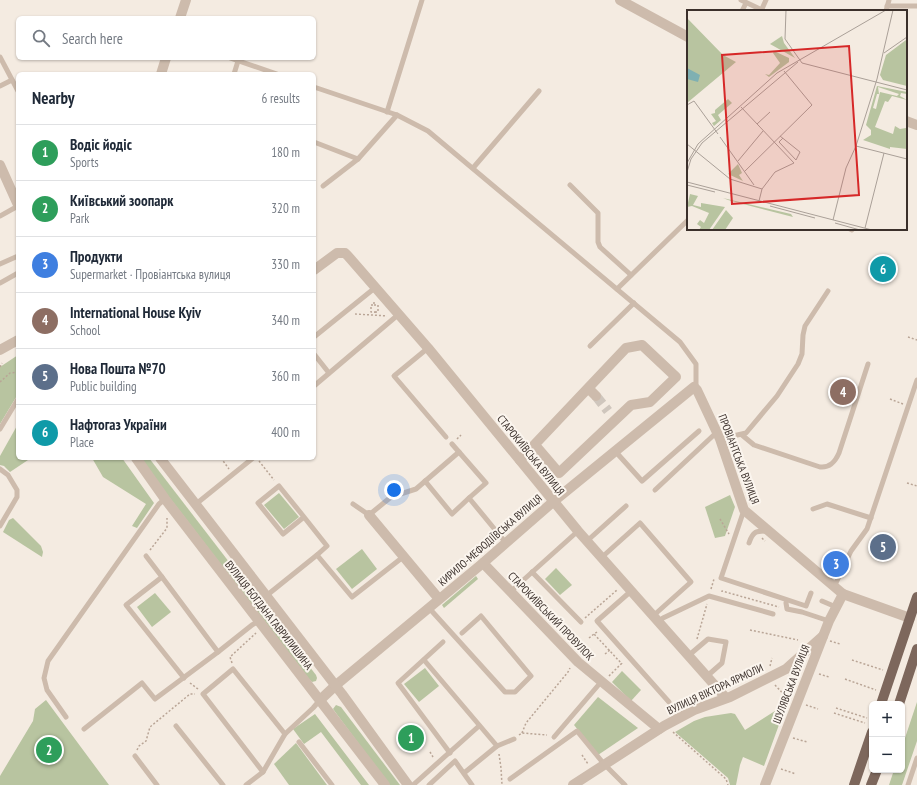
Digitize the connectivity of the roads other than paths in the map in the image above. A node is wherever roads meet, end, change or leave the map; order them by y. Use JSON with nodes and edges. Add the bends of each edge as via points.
{"nodes":[{"id":1,"x":186,"y":0,"type":"edge"},
{"id":2,"x":422,"y":0,"type":"edge"},
{"id":3,"x":620,"y":0,"type":"edge"},
{"id":4,"x":766,"y":0,"type":"edge"},
{"id":5,"x":744,"y":1,"type":"edge"},
{"id":6,"x":887,"y":6,"type":"edge"},
{"id":7,"x":917,"y":6,"type":"edge"},
{"id":8,"x":760,"y":10,"type":"edge"},
{"id":9,"x":762,"y":10,"type":"edge"},
{"id":10,"x":181,"y":16,"type":"edge"},
{"id":11,"x":687,"y":36,"type":"edge"},
{"id":12,"x":0,"y":57,"type":"edge"},
{"id":13,"x":165,"y":60,"type":"edge"},
{"id":14,"x":238,"y":61,"type":"joint"},
{"id":15,"x":162,"y":72,"type":"edge"},
{"id":16,"x":235,"y":72,"type":"edge"},
{"id":17,"x":271,"y":72,"type":"edge"},
{"id":18,"x":12,"y":80,"type":"junction"},
{"id":19,"x":0,"y":86,"type":"edge"},
{"id":20,"x":16,"y":87,"type":"edge"},
{"id":21,"x":316,"y":88,"type":"edge"},
{"id":22,"x":539,"y":92,"type":"dead end"},
{"id":23,"x":387,"y":112,"type":"junction"},
{"id":24,"x":397,"y":115,"type":"junction"},
{"id":25,"x":907,"y":121,"type":"edge"},
{"id":26,"x":917,"y":125,"type":"edge"},
{"id":27,"x":316,"y":143,"type":"edge"},
{"id":28,"x":358,"y":158,"type":"junction"},
{"id":29,"x":0,"y":166,"type":"edge"},
{"id":30,"x":473,"y":168,"type":"junction"},
{"id":31,"x":570,"y":185,"type":"dead end"},
{"id":32,"x":323,"y":186,"type":"dead end"},
{"id":33,"x":16,"y":202,"type":"edge"},
{"id":34,"x":16,"y":207,"type":"edge"},
{"id":35,"x":0,"y":216,"type":"edge"},
{"id":36,"x":687,"y":221,"type":"edge"},
{"id":37,"x":16,"y":257,"type":"edge"},
{"id":38,"x":0,"y":264,"type":"edge"},
{"id":39,"x":316,"y":269,"type":"edge"},
{"id":40,"x":16,"y":274,"type":"edge"},
{"id":41,"x":631,"y":276,"type":"junction"},
{"id":42,"x":0,"y":283,"type":"edge"},
{"id":43,"x":375,"y":287,"type":"junction"},
{"id":44,"x":617,"y":289,"type":"junction"},
{"id":45,"x":828,"y":291,"type":"dead end"},
{"id":46,"x":634,"y":303,"type":"junction"},
{"id":47,"x":398,"y":315,"type":"junction"},
{"id":48,"x":316,"y":335,"type":"edge"},
{"id":49,"x":16,"y":341,"type":"edge"},
{"id":50,"x":590,"y":346,"type":"dead end"},
{"id":51,"x":428,"y":348,"type":"junction"},
{"id":52,"x":0,"y":350,"type":"edge"},
{"id":53,"x":316,"y":357,"type":"edge"},
{"id":54,"x":868,"y":364,"type":"dead end"},
{"id":55,"x":329,"y":373,"type":"junction"},
{"id":56,"x":917,"y":380,"type":"edge"},
{"id":57,"x":316,"y":384,"type":"edge"},
{"id":58,"x":589,"y":388,"type":"junction"},
{"id":59,"x":696,"y":388,"type":"junction"},
{"id":60,"x":596,"y":396,"type":"tunnel mouth"},
{"id":61,"x":16,"y":402,"type":"edge"},
{"id":62,"x":608,"y":411,"type":"tunnel mouth"},
{"id":63,"x":616,"y":419,"type":"junction"},
{"id":64,"x":0,"y":429,"type":"edge"},
{"id":65,"x":700,"y":431,"type":"dead end"},
{"id":66,"x":742,"y":435,"type":"junction"},
{"id":67,"x":718,"y":436,"type":"junction"},
{"id":68,"x":446,"y":437,"type":"dead end"},
{"id":69,"x":452,"y":444,"type":"dead end"},
{"id":70,"x":535,"y":445,"type":"junction"},
{"id":71,"x":615,"y":451,"type":"junction"},
{"id":72,"x":459,"y":452,"type":"junction"},
{"id":73,"x":137,"y":460,"type":"edge"},
{"id":74,"x":162,"y":460,"type":"edge"},
{"id":75,"x":250,"y":460,"type":"edge"},
{"id":76,"x":520,"y":460,"type":"junction"},
{"id":77,"x":0,"y":469,"type":"edge"},
{"id":78,"x":424,"y":481,"type":"junction"},
{"id":79,"x":654,"y":490,"type":"dead end"},
{"id":80,"x":469,"y":498,"type":"junction"},
{"id":81,"x":165,"y":499,"type":"junction"},
{"id":82,"x":554,"y":501,"type":"junction"},
{"id":83,"x":196,"y":504,"type":"junction"},
{"id":84,"x":353,"y":504,"type":"dead end"},
{"id":85,"x":626,"y":506,"type":"dead end"},
{"id":86,"x":813,"y":509,"type":"dead end"},
{"id":87,"x":744,"y":510,"type":"junction"},
{"id":88,"x":369,"y":515,"type":"junction"},
{"id":89,"x":304,"y":517,"type":"junction"},
{"id":90,"x":871,"y":518,"type":"junction"},
{"id":91,"x":0,"y":526,"type":"edge"},
{"id":92,"x":768,"y":530,"type":"junction"},
{"id":93,"x":578,"y":531,"type":"junction"},
{"id":94,"x":587,"y":541,"type":"junction"},
{"id":95,"x":506,"y":543,"type":"junction"},
{"id":96,"x":749,"y":543,"type":"dead end"},
{"id":97,"x":317,"y":555,"type":"junction"},
{"id":98,"x":146,"y":556,"type":"road end"},
{"id":99,"x":403,"y":557,"type":"junction"},
{"id":100,"x":601,"y":558,"type":"junction"},
{"id":101,"x":483,"y":563,"type":"junction"},
{"id":102,"x":532,"y":572,"type":"junction"},
{"id":103,"x":162,"y":577,"type":"junction"},
{"id":104,"x":834,"y":587,"type":"junction"},
{"id":105,"x":510,"y":592,"type":"junction"},
{"id":106,"x":630,"y":592,"type":"junction"},
{"id":107,"x":811,"y":593,"type":"dead end"},
{"id":108,"x":843,"y":594,"type":"junction"},
{"id":109,"x":266,"y":596,"type":"junction"},
{"id":110,"x":917,"y":597,"type":"edge"},
{"id":111,"x":439,"y":599,"type":"junction"},
{"id":112,"x":822,"y":601,"type":"dead end"},
{"id":113,"x":786,"y":603,"type":"dead end"},
{"id":114,"x":836,"y":607,"type":"junction"},
{"id":115,"x":429,"y":608,"type":"junction"},
{"id":116,"x":773,"y":614,"type":"dead end"},
{"id":117,"x":910,"y":618,"type":"junction"},
{"id":118,"x":655,"y":619,"type":"junction"},
{"id":119,"x":259,"y":621,"type":"junction"},
{"id":120,"x":829,"y":621,"type":"junction"},
{"id":121,"x":581,"y":622,"type":"road end"},
{"id":122,"x":462,"y":633,"type":"dead end"},
{"id":123,"x":823,"y":636,"type":"junction"},
{"id":124,"x":443,"y":642,"type":"dead end"},
{"id":125,"x":917,"y":649,"type":"edge"},
{"id":126,"x":218,"y":652,"type":"junction"},
{"id":127,"x":690,"y":654,"type":"junction"},
{"id":128,"x":424,"y":660,"type":"junction"},
{"id":129,"x":706,"y":677,"type":"junction"},
{"id":130,"x":184,"y":678,"type":"junction"},
{"id":131,"x":602,"y":682,"type":"junction"},
{"id":132,"x":336,"y":685,"type":"junction"},
{"id":133,"x":726,"y":698,"type":"junction"},
{"id":134,"x":320,"y":700,"type":"junction"},
{"id":135,"x":882,"y":701,"type":"edge"},
{"id":136,"x":900,"y":701,"type":"edge"},
{"id":137,"x":669,"y":702,"type":"dead end"},
{"id":138,"x":66,"y":717,"type":"dead end"},
{"id":139,"x":176,"y":726,"type":"dead end"},
{"id":140,"x":479,"y":726,"type":"junction"},
{"id":141,"x":84,"y":729,"type":"dead end"},
{"id":142,"x":659,"y":729,"type":"junction"},
{"id":143,"x":285,"y":734,"type":"junction"},
{"id":144,"x":554,"y":737,"type":"road end"},
{"id":145,"x":870,"y":737,"type":"edge"},
{"id":146,"x":514,"y":739,"type":"road end"},
{"id":147,"x":299,"y":742,"type":"dead end"},
{"id":148,"x":497,"y":746,"type":"junction"},
{"id":149,"x":450,"y":753,"type":"junction"},
{"id":150,"x":135,"y":756,"type":"dead end"},
{"id":151,"x":917,"y":758,"type":"edge"},
{"id":152,"x":604,"y":764,"type":"junction"},
{"id":153,"x":263,"y":772,"type":"junction"},
{"id":154,"x":464,"y":773,"type":"junction"},
{"id":155,"x":875,"y":773,"type":"edge"},
{"id":156,"x":510,"y":779,"type":"dead end"},
{"id":157,"x":157,"y":785,"type":"edge"},
{"id":158,"x":223,"y":785,"type":"edge"},
{"id":159,"x":246,"y":785,"type":"edge"},
{"id":160,"x":332,"y":785,"type":"edge"},
{"id":161,"x":385,"y":785,"type":"edge"},
{"id":162,"x":408,"y":785,"type":"edge"},
{"id":163,"x":413,"y":785,"type":"edge"},
{"id":164,"x":429,"y":785,"type":"edge"},
{"id":165,"x":472,"y":785,"type":"edge"},
{"id":166,"x":573,"y":785,"type":"edge"},
{"id":167,"x":625,"y":785,"type":"edge"},
{"id":168,"x":765,"y":785,"type":"edge"},
{"id":169,"x":854,"y":785,"type":"edge"},
{"id":170,"x":872,"y":785,"type":"edge"},
{"id":171,"x":908,"y":785,"type":"edge"}],
"edges":[{"from":1,"to":10,"type":"street"},
{"from":2,"to":23,"type":"lane"},
{"from":3,"to":11,"type":"street"},
{"from":4,"to":9,"type":"lane"},
{"from":5,"to":8,"type":"lane"},
{"from":6,"to":7,"type":"lane"},
{"from":12,"to":18,"type":"lane"},
{"from":13,"to":15,"type":"street"},
{"from":14,"to":16,"type":"lane"},
{"from":14,"to":17,"type":"lane"},
{"from":18,"to":19,"type":"lane"},
{"from":18,"to":20,"type":"lane"},
{"from":21,"to":23,"type":"lane"},
{"from":22,"to":30,"type":"lane"},
{"from":23,"to":24,"type":"lane"},
{"from":24,"to":28,"type":"lane"},
{"from":24,"to":30,"type":"lane","via":[[428,131]]},
{"from":25,"to":26,"type":"street"},
{"from":27,"to":28,"type":"lane"},
{"from":28,"to":32,"type":"lane"},
{"from":29,"to":33,"type":"street"},
{"from":30,"to":44,"type":"lane"},
{"from":31,"to":41,"type":"lane","via":[[598,213],[600,247]]},
{"from":34,"to":35,"type":"lane"},
{"from":36,"to":41,"type":"lane"},
{"from":37,"to":38,"type":"lane"},
{"from":39,"to":43,"type":"street","name":"СТАРОКИЇВСЬКА ВУЛИЦЯ","via":[[337,253],[345,253]]},
{"from":40,"to":42,"type":"lane"},
{"from":41,"to":44,"type":"lane"},
{"from":43,"to":47,"type":"street","name":"СТАРОКИЇВСЬКА ВУЛИЦЯ"},
{"from":43,"to":48,"type":"lane"},
{"from":44,"to":46,"type":"lane"},
{"from":45,"to":66,"type":"lane","via":[[805,326],[802,354],[798,364],[777,396],[750,430]]},
{"from":46,"to":50,"type":"lane"},
{"from":46,"to":59,"type":"lane","via":[[680,342],[696,364]]},
{"from":47,"to":51,"type":"street","name":"СТАРОКИЇВСЬКА ВУЛИЦЯ"},
{"from":47,"to":55,"type":"lane"},
{"from":49,"to":52,"type":"street"},
{"from":51,"to":68,"type":"lane","via":[[394,376]]},
{"from":51,"to":76,"type":"street","name":"СТАРОКИЇВСЬКА ВУЛИЦЯ"},
{"from":53,"to":55,"type":"lane"},
{"from":54,"to":66,"type":"lane","via":[[839,453],[826,468],[754,445]]},
{"from":55,"to":57,"type":"lane"},
{"from":56,"to":90,"type":"lane"},
{"from":58,"to":60,"type":"street"},
{"from":58,"to":63,"type":"street","via":[[626,348],[642,345],[676,377],[650,402],[631,405]]},
{"from":58,"to":70,"type":"street"},
{"from":59,"to":67,"type":"street","name":"ПРОВІАНТСЬКА ВУЛИЦЯ"},
{"from":59,"to":71,"type":"street","name":"КИРИЛО-МЕФОДІЇВСЬКА ВУЛИЦЯ","via":[[691,389]]},
{"from":61,"to":64,"type":"lane"},
{"from":62,"to":63,"type":"street"},
{"from":63,"to":70,"type":"street","via":[[559,473]]},
{"from":65,"to":71,"type":"lane","via":[[642,481]]},
{"from":66,"to":67,"type":"lane"},
{"from":67,"to":79,"type":"lane"},
{"from":67,"to":87,"type":"street","name":"ПРОВІАНТСЬКА ВУЛИЦЯ"},
{"from":69,"to":72,"type":"lane"},
{"from":70,"to":76,"type":"street"},
{"from":71,"to":82,"type":"street","name":"КИРИЛО-МЕФОДІЇВСЬКА ВУЛИЦЯ"},
{"from":72,"to":78,"type":"lane"},
{"from":72,"to":80,"type":"lane","via":[[486,483]]},
{"from":73,"to":81,"type":"street","name":"ВУЛИЦЯ БОГДАНА ГАВРИЛИШИНА"},
{"from":74,"to":83,"type":"street","name":"ВУЛИЦЯ БОГДАНА ГАВРИЛИШИНА"},
{"from":75,"to":83,"type":"lane"},
{"from":76,"to":82,"type":"street","name":"СТАРОКИЇВСЬКА ВУЛИЦЯ"},
{"from":77,"to":91,"type":"lane","via":[[8,475],[17,490],[17,497]]},
{"from":78,"to":80,"type":"lane","via":[[452,514]]},
{"from":78,"to":88,"type":"lane","via":[[416,489],[391,497]]},
{"from":80,"to":95,"type":"lane"},
{"from":81,"to":119,"type":"street","name":"ВУЛИЦЯ БОГДАНА ГАВРИЛИШИНА"},
{"from":81,"to":138,"type":"lane","via":[[48,662],[44,678],[46,690]]},
{"from":82,"to":93,"type":"street","name":"СТАРОКИЇВСЬКА ВУЛИЦЯ"},
{"from":82,"to":95,"type":"street","name":"КИРИЛО-МЕФОДІЇВСЬКА ВУЛИЦЯ"},
{"from":83,"to":109,"type":"street","name":"ВУЛИЦЯ БОГДАНА ГАВРИЛИШИНА"},
{"from":84,"to":88,"type":"lane"},
{"from":85,"to":94,"type":"lane"},
{"from":86,"to":90,"type":"lane","via":[[827,504]]},
{"from":87,"to":92,"type":"street","name":"ПРОВІАНТСЬКА ВУЛИЦЯ"},
{"from":87,"to":107,"type":"lane","via":[[721,578],[806,606]]},
{"from":88,"to":99,"type":"street"},
{"from":89,"to":89,"type":"lane","via":[[283,534],[258,503],[279,486]]},
{"from":89,"to":97,"type":"lane","via":[[327,546]]},
{"from":90,"to":104,"type":"lane","via":[[867,529],[851,551]]},
{"from":92,"to":96,"type":"lane","via":[[757,531]]},
{"from":92,"to":104,"type":"street","name":"ПРОВІАНТСЬКА ВУЛИЦЯ"},
{"from":93,"to":94,"type":"street","name":"СТАРОКИЇВСЬКА ВУЛИЦЯ"},
{"from":93,"to":102,"type":"lane"},
{"from":94,"to":100,"type":"street","name":"СТАРОКИЇВСЬКА ВУЛИЦЯ"},
{"from":95,"to":101,"type":"street","name":"КИРИЛО-МЕФОДІЇВСЬКА ВУЛИЦЯ"},
{"from":97,"to":99,"type":"lane","via":[[352,597]]},
{"from":97,"to":109,"type":"lane"},
{"from":98,"to":103,"type":"lane"},
{"from":99,"to":111,"type":"street"},
{"from":100,"to":106,"type":"street","name":"СТАРОКИЇВСЬКА ВУЛИЦЯ"},
{"from":100,"to":118,"type":"lane","via":[[640,523],[691,582]]},
{"from":101,"to":105,"type":"street","name":"СТАРОКИЇВСЬКИЙ ПРОВУЛОК"},
{"from":101,"to":111,"type":"street","name":"КИРИЛО-МЕФОДІЇВСЬКА ВУЛИЦЯ"},
{"from":102,"to":105,"type":"lane"},
{"from":102,"to":121,"type":"lane"},
{"from":103,"to":126,"type":"lane"},
{"from":103,"to":130,"type":"lane","via":[[126,605]]},
{"from":104,"to":108,"type":"street","name":"ПРОВІАНТСЬКА ВУЛИЦЯ"},
{"from":105,"to":131,"type":"street","name":"СТАРОКИЇВСЬКИЙ ПРОВУЛОК","via":[[578,662]]},
{"from":106,"to":118,"type":"street","name":"СТАРОКИЇВСЬКА ВУЛИЦЯ"},
{"from":106,"to":137,"type":"lane","via":[[597,621]]},
{"from":108,"to":114,"type":"street","name":"ШУЛЯВСЬКА ВУЛИЦЯ"},
{"from":108,"to":117,"type":"street","name":"ПРОВІАНТСЬКА ВУЛИЦЯ"},
{"from":109,"to":132,"type":"street","name":"ВУЛИЦЯ БОГДАНА ГАВРИЛИШИНА"},
{"from":110,"to":117,"type":"main road"},
{"from":111,"to":115,"type":"street","name":"КИРИЛО-МЕФОДІЇВСЬКА ВУЛИЦЯ"},
{"from":112,"to":114,"type":"lane"},
{"from":113,"to":120,"type":"lane","via":[[787,609]]},
{"from":114,"to":120,"type":"street","name":"ШУЛЯВСЬКА ВУЛИЦЯ"},
{"from":115,"to":122,"type":"lane","via":[[505,692],[515,692],[531,676],[481,616]]},
{"from":115,"to":132,"type":"street","name":"КИРИЛО-МЕФОДІЇВСЬКА ВУЛИЦЯ"},
{"from":116,"to":118,"type":"lane","via":[[709,596],[663,618]]},
{"from":117,"to":135,"type":"main road"},
{"from":118,"to":127,"type":"street","name":"СТАРОКИЇВСЬКА ВУЛИЦЯ"},
{"from":119,"to":126,"type":"lane"},
{"from":119,"to":134,"type":"street","name":"ВУЛИЦЯ БОГДАНА ГАВРИЛИШИНА"},
{"from":120,"to":123,"type":"street","name":"ШУЛЯВСЬКА ВУЛИЦЯ"},
{"from":123,"to":133,"type":"street","name":"ВУЛИЦЯ ВІКТОРА ЯРМОЛИ","via":[[786,669]]},
{"from":123,"to":168,"type":"street","name":"ШУЛЯВСЬКА ВУЛИЦЯ"},
{"from":124,"to":128,"type":"lane"},
{"from":125,"to":136,"type":"main road"},
{"from":126,"to":130,"type":"lane"},
{"from":127,"to":129,"type":"street","name":"СТАРОКИЇВСЬКА ВУЛИЦЯ"},
{"from":127,"to":129,"type":"lane","via":[[708,639],[726,642],[722,663]]},
{"from":128,"to":140,"type":"lane"},
{"from":128,"to":149,"type":"lane","via":[[398,682]]},
{"from":129,"to":133,"type":"street","name":"СТАРОКИЇВСЬКА ВУЛИЦЯ"},
{"from":130,"to":141,"type":"lane","via":[[155,699],[142,683]]},
{"from":131,"to":142,"type":"street","name":"СТАРОКИЇВСЬКИЙ ПРОВУЛОК"},
{"from":131,"to":144,"type":"lane"},
{"from":132,"to":134,"type":"street","name":"КИРИЛО-МЕФОДІЇВСЬКА ВУЛИЦЯ"},
{"from":132,"to":162,"type":"street","name":"ВУЛИЦЯ БОГДАНА ГАВРИЛИШИНА"},
{"from":133,"to":142,"type":"street","name":"ВУЛИЦЯ ВІКТОРА ЯРМОЛИ","via":[[694,710]]},
{"from":134,"to":143,"type":"lane"},
{"from":134,"to":161,"type":"street","name":"ВУЛИЦЯ БОГДАНА ГАВРИЛИШИНА"},
{"from":139,"to":158,"type":"lane"},
{"from":140,"to":148,"type":"lane"},
{"from":140,"to":149,"type":"lane"},
{"from":142,"to":152,"type":"street","name":"ВУЛИЦЯ ВІКТОРА ЯРМОЛИ"},
{"from":143,"to":153,"type":"lane"},
{"from":143,"to":153,"type":"lane","via":[[233,669],[203,694]]},
{"from":145,"to":169,"type":"main road"},
{"from":146,"to":148,"type":"lane"},
{"from":147,"to":160,"type":"lane"},
{"from":148,"to":154,"type":"lane"},
{"from":149,"to":163,"type":"lane"},
{"from":150,"to":157,"type":"lane"},
{"from":151,"to":171,"type":"lane"},
{"from":152,"to":156,"type":"lane","via":[[577,732]]},
{"from":152,"to":166,"type":"street","name":"ВУЛИЦЯ ВІКТОРА ЯРМОЛИ"},
{"from":152,"to":167,"type":"lane"},
{"from":153,"to":159,"type":"lane"},
{"from":154,"to":164,"type":"lane","via":[[456,762]]},
{"from":154,"to":165,"type":"lane"},
{"from":155,"to":170,"type":"main road"}]}
